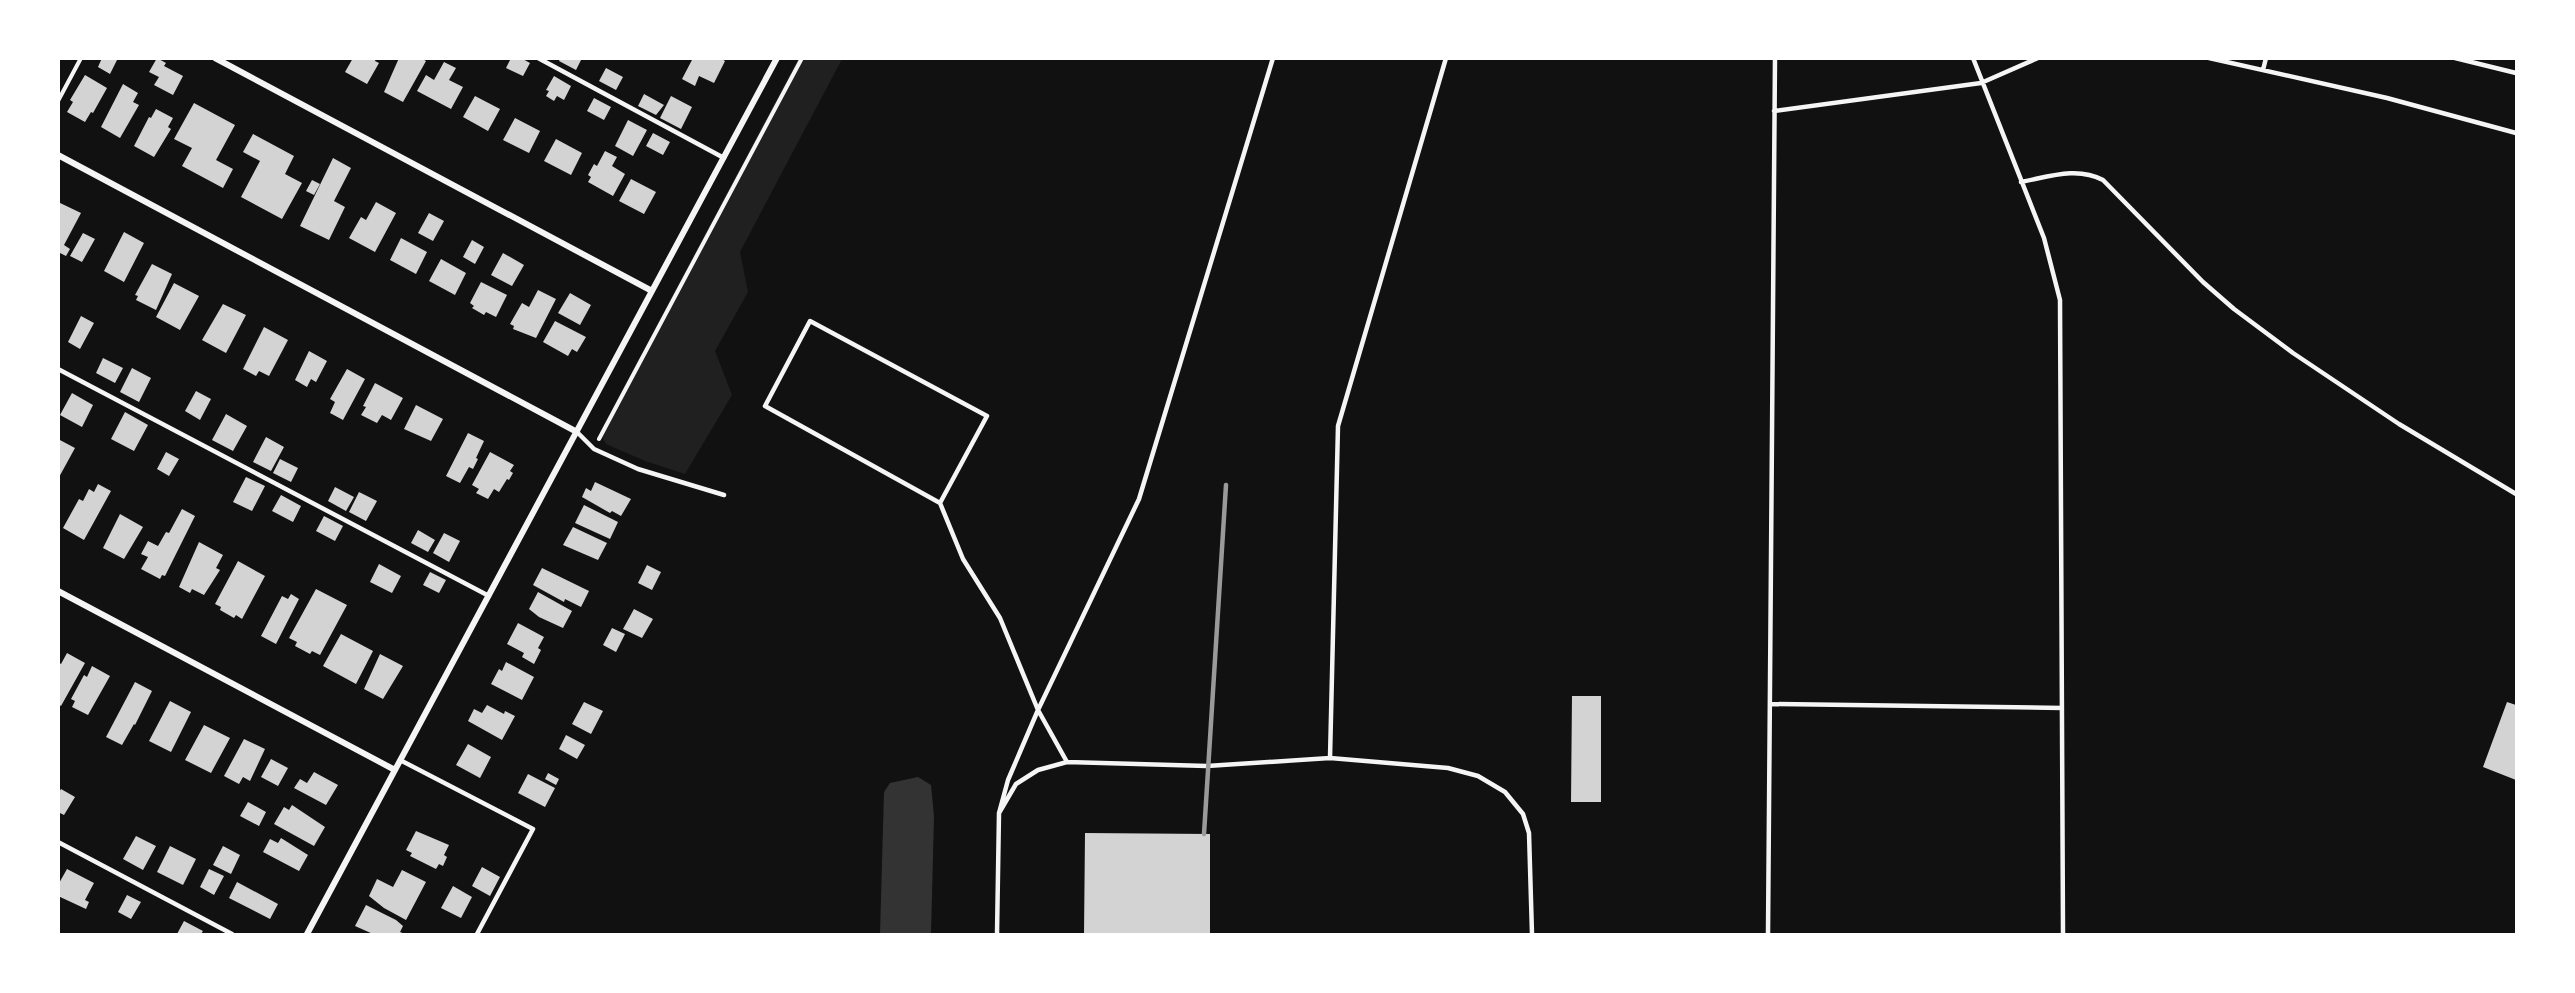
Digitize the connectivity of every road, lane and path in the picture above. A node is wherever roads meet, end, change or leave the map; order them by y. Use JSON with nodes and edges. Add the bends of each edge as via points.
{"nodes":[{"id":1,"x":81,"y":58,"type":"edge"},
{"id":2,"x":215,"y":58,"type":"edge"},
{"id":3,"x":538,"y":58,"type":"edge"},
{"id":4,"x":777,"y":58,"type":"edge"},
{"id":5,"x":802,"y":58,"type":"edge"},
{"id":6,"x":1273,"y":58,"type":"edge"},
{"id":7,"x":1446,"y":58,"type":"edge"},
{"id":8,"x":1775,"y":58,"type":"edge"},
{"id":9,"x":1973,"y":58,"type":"edge"},
{"id":10,"x":2038,"y":58,"type":"edge"},
{"id":11,"x":2209,"y":58,"type":"edge"},
{"id":12,"x":2266,"y":58,"type":"edge"},
{"id":13,"x":2455,"y":58,"type":"edge"},
{"id":14,"x":2263,"y":70,"type":"junction"},
{"id":15,"x":2517,"y":73,"type":"edge"},
{"id":16,"x":1981,"y":83,"type":"junction"},
{"id":17,"x":58,"y":101,"type":"edge"},
{"id":18,"x":1774,"y":111,"type":"junction"},
{"id":19,"x":2517,"y":133,"type":"edge"},
{"id":20,"x":58,"y":155,"type":"edge"},
{"id":21,"x":724,"y":158,"type":"junction"},
{"id":22,"x":2021,"y":182,"type":"junction"},
{"id":23,"x":652,"y":291,"type":"junction"},
{"id":24,"x":58,"y":369,"type":"edge"},
{"id":25,"x":594,"y":426,"type":"dead end"},
{"id":26,"x":577,"y":432,"type":"junction"},
{"id":27,"x":602,"y":433,"type":"junction"},
{"id":28,"x":597,"y":441,"type":"dead end"},
{"id":29,"x":2517,"y":494,"type":"edge"},
{"id":30,"x":724,"y":495,"type":"dead end"},
{"id":31,"x":940,"y":503,"type":"junction"},
{"id":32,"x":58,"y":591,"type":"edge"},
{"id":33,"x":489,"y":596,"type":"junction"},
{"id":34,"x":1770,"y":704,"type":"junction"},
{"id":35,"x":2062,"y":708,"type":"junction"},
{"id":36,"x":1038,"y":710,"type":"junction"},
{"id":37,"x":1330,"y":758,"type":"junction"},
{"id":38,"x":400,"y":760,"type":"junction"},
{"id":39,"x":1066,"y":762,"type":"junction"},
{"id":40,"x":395,"y":770,"type":"junction"},
{"id":41,"x":999,"y":813,"type":"junction"},
{"id":42,"x":58,"y":842,"type":"edge"},
{"id":43,"x":232,"y":934,"type":"edge"},
{"id":44,"x":307,"y":934,"type":"edge"},
{"id":45,"x":477,"y":934,"type":"edge"},
{"id":46,"x":997,"y":934,"type":"edge"},
{"id":47,"x":1532,"y":934,"type":"edge"},
{"id":48,"x":1768,"y":934,"type":"edge"},
{"id":49,"x":2063,"y":934,"type":"edge"}],
"edges":[{"from":1,"to":17,"type":"path"},
{"from":2,"to":23,"type":"street"},
{"from":3,"to":21,"type":"lane"},
{"from":4,"to":21,"type":"street"},
{"from":5,"to":27,"type":"path"},
{"from":6,"to":36,"type":"lane","via":[[1140,500]]},
{"from":7,"to":37,"type":"lane","via":[[1338,426]]},
{"from":8,"to":18,"type":"lane"},
{"from":9,"to":16,"type":"lane"},
{"from":10,"to":16,"type":"lane"},
{"from":11,"to":14,"type":"lane"},
{"from":12,"to":14,"type":"lane"},
{"from":13,"to":15,"type":"lane"},
{"from":14,"to":19,"type":"lane"},
{"from":16,"to":18,"type":"lane"},
{"from":16,"to":22,"type":"lane"},
{"from":18,"to":34,"type":"lane"},
{"from":20,"to":26,"type":"street"},
{"from":21,"to":23,"type":"street"},
{"from":22,"to":29,"type":"lane","via":[[2071,173],[2091,174],[2103,180],[2234,309],[2399,424]]},
{"from":22,"to":35,"type":"lane","via":[[2044,238],[2060,300]]},
{"from":23,"to":26,"type":"street"},
{"from":24,"to":33,"type":"lane"},
{"from":25,"to":27,"type":"path"},
{"from":26,"to":30,"type":"lane","via":[[594,449],[638,469]]},
{"from":26,"to":33,"type":"street"},
{"from":27,"to":28,"type":"path"},
{"from":31,"to":31,"type":"lane","via":[[765,406],[810,321],[987,416]]},
{"from":31,"to":36,"type":"lane","via":[[963,559],[1000,618]]},
{"from":32,"to":40,"type":"street"},
{"from":33,"to":38,"type":"street"},
{"from":34,"to":35,"type":"lane"},
{"from":34,"to":48,"type":"lane"},
{"from":35,"to":49,"type":"lane"},
{"from":36,"to":39,"type":"lane"},
{"from":36,"to":41,"type":"lane","via":[[1008,780]]},
{"from":37,"to":39,"type":"lane","via":[[1207,766]]},
{"from":37,"to":47,"type":"lane","via":[[1448,768],[1478,776],[1504,792],[1523,814],[1529,833]]},
{"from":38,"to":40,"type":"street"},
{"from":38,"to":45,"type":"lane","via":[[533,829]]},
{"from":39,"to":41,"type":"lane","via":[[1038,770],[1016,784]]},
{"from":40,"to":44,"type":"street"},
{"from":41,"to":46,"type":"lane"},
{"from":42,"to":43,"type":"lane"}]}
